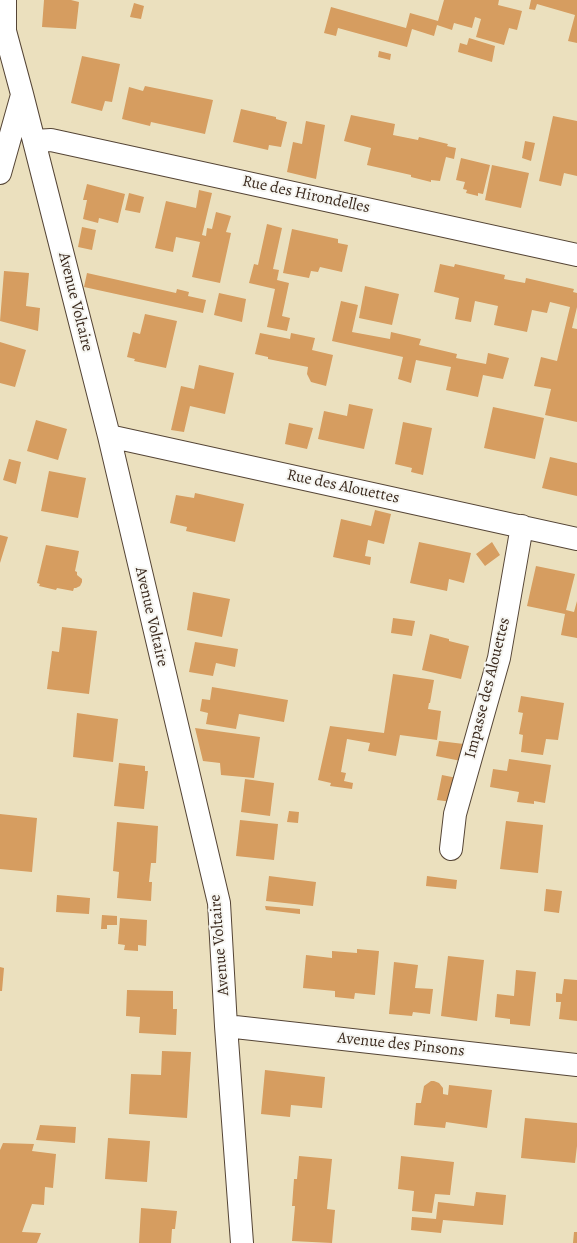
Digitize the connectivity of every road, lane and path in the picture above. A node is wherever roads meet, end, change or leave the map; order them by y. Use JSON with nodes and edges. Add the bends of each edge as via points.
{"nodes":[{"id":1,"x":5,"y":0,"type":"edge"},
{"id":2,"x":3,"y":30,"type":"edge"},
{"id":3,"x":22,"y":94,"type":"junction"},
{"id":4,"x":34,"y":141,"type":"junction"},
{"id":5,"x":0,"y":173,"type":"edge"},
{"id":6,"x":577,"y":255,"type":"edge"},
{"id":7,"x":109,"y":436,"type":"junction"},
{"id":8,"x":522,"y":526,"type":"junction"},
{"id":9,"x":577,"y":539,"type":"edge"},
{"id":10,"x":451,"y":849,"type":"dead end"},
{"id":11,"x":226,"y":1026,"type":"junction"},
{"id":12,"x":577,"y":1065,"type":"edge"},
{"id":13,"x":242,"y":1243,"type":"edge"}],
"edges":[{"from":1,"to":2,"type":"street","name":"Avenue Voltaire"},
{"from":2,"to":3,"type":"street","name":"Avenue Voltaire"},
{"from":3,"to":4,"type":"street","name":"Avenue Voltaire"},
{"from":3,"to":5,"type":"street"},
{"from":4,"to":6,"type":"street","name":"Rue des Hirondelles","via":[[51,140]]},
{"from":4,"to":7,"type":"street","name":"Avenue Voltaire"},
{"from":7,"to":8,"type":"street","name":"Rue des Alouettes"},
{"from":7,"to":11,"type":"street","name":"Avenue Voltaire","via":[[219,903]]},
{"from":8,"to":9,"type":"street","name":"Rue des Alouettes"},
{"from":8,"to":10,"type":"street","name":"Impasse des Alouettes","via":[[499,658],[455,814]]},
{"from":11,"to":12,"type":"street","name":"Avenue des Pinsons"},
{"from":11,"to":13,"type":"street","name":"Avenue Voltaire"}]}
